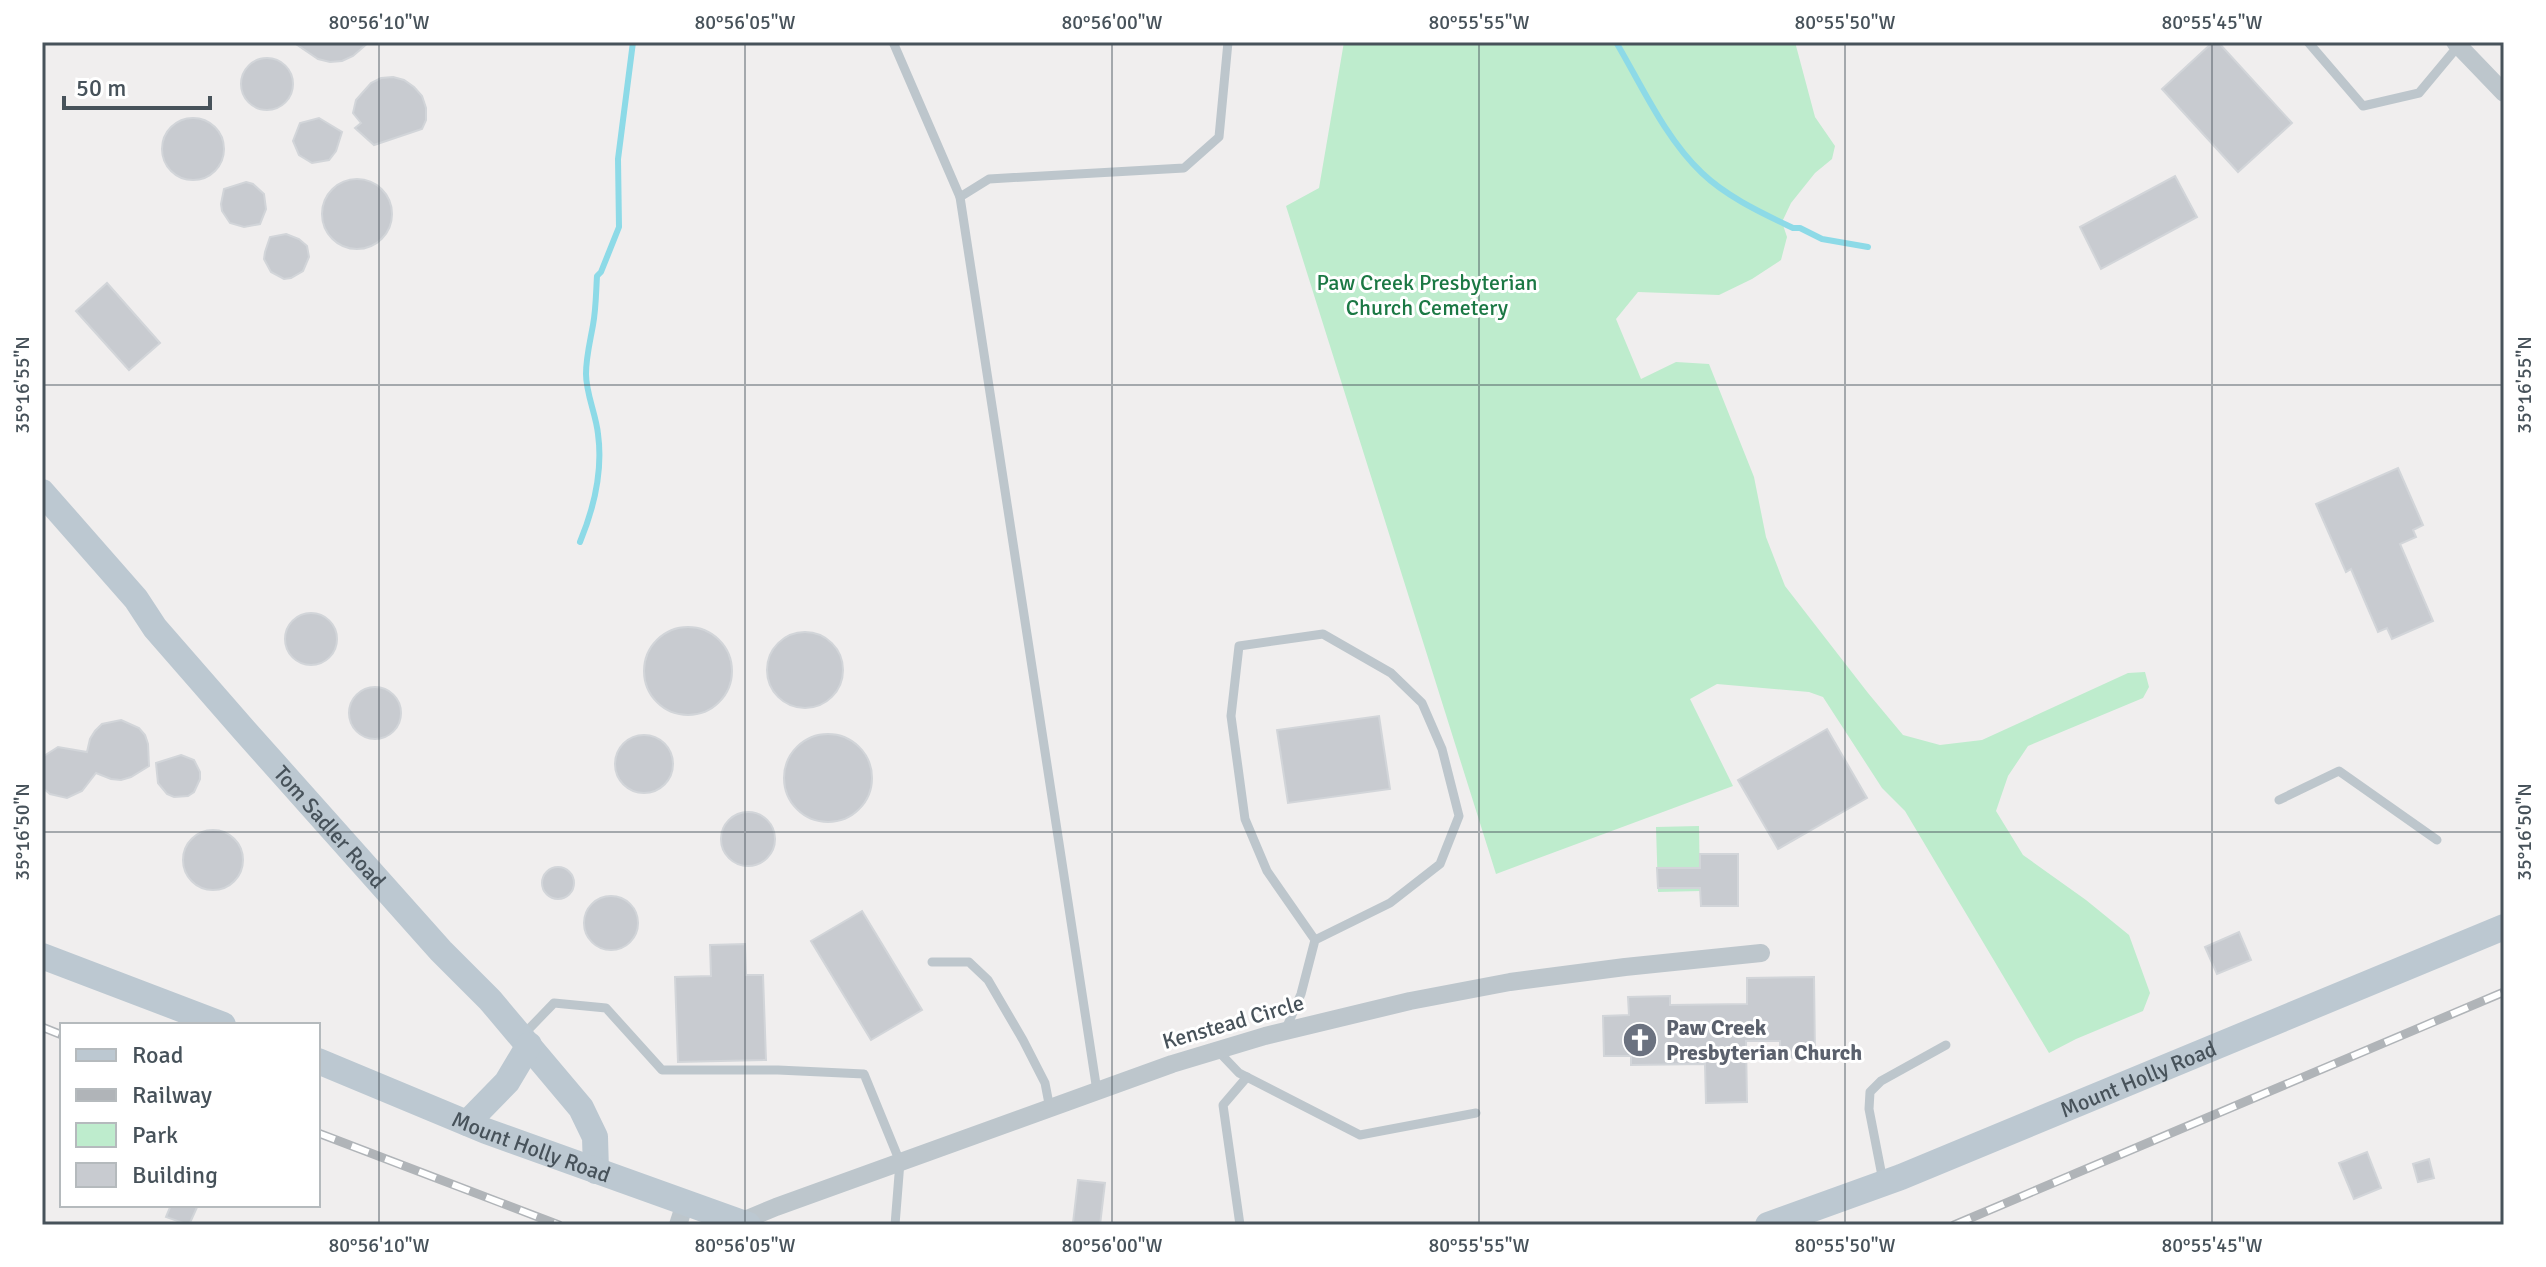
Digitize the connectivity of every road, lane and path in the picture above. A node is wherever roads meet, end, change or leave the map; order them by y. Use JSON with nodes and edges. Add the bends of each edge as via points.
{"nodes":[{"id":1,"x":893,"y":42,"type":"edge"},
{"id":2,"x":1228,"y":42,"type":"edge"},
{"id":3,"x":2308,"y":42,"type":"edge"},
{"id":4,"x":2457,"y":44,"type":"edge"},
{"id":5,"x":2504,"y":93,"type":"edge"},
{"id":6,"x":960,"y":197,"type":"junction"},
{"id":7,"x":42,"y":492,"type":"edge"},
{"id":8,"x":2279,"y":800,"type":"dead end"},
{"id":9,"x":2437,"y":840,"type":"dead end"},
{"id":10,"x":2504,"y":927,"type":"edge"},
{"id":11,"x":1315,"y":940,"type":"junction"},
{"id":12,"x":1761,"y":953,"type":"dead end"},
{"id":13,"x":42,"y":956,"type":"edge"},
{"id":14,"x":932,"y":962,"type":"dead end"},
{"id":15,"x":218,"y":1023,"type":"edge"},
{"id":16,"x":1285,"y":1031,"type":"junction"},
{"id":17,"x":525,"y":1041,"type":"junction"},
{"id":18,"x":1946,"y":1045,"type":"dead end"},
{"id":19,"x":1216,"y":1050,"type":"junction"},
{"id":20,"x":320,"y":1062,"type":"edge"},
{"id":21,"x":1247,"y":1077,"type":"junction"},
{"id":22,"x":1097,"y":1091,"type":"junction"},
{"id":23,"x":1050,"y":1109,"type":"junction"},
{"id":24,"x":1476,"y":1113,"type":"dead end"},
{"id":25,"x":467,"y":1123,"type":"junction"},
{"id":26,"x":900,"y":1162,"type":"junction"},
{"id":27,"x":596,"y":1171,"type":"junction"},
{"id":28,"x":1884,"y":1183,"type":"junction"},
{"id":29,"x":682,"y":1214,"type":"edge"},
{"id":30,"x":744,"y":1224,"type":"edge"},
{"id":31,"x":895,"y":1225,"type":"edge"},
{"id":32,"x":1240,"y":1225,"type":"edge"},
{"id":33,"x":1768,"y":1225,"type":"edge"}],
"edges":[{"from":1,"to":6,"type":"lane"},
{"from":2,"to":6,"type":"lane","via":[[1219,137],[1184,168],[989,179]]},
{"from":3,"to":4,"type":"lane","via":[[2363,106],[2419,93]]},
{"from":4,"to":5,"type":"street"},
{"from":6,"to":22,"type":"lane"},
{"from":7,"to":17,"type":"street","name":"Tom Sadler Road","via":[[244,730]]},
{"from":8,"to":9,"type":"lane","via":[[2339,771]]},
{"from":10,"to":28,"type":"street","name":"Mount Holly Road"},
{"from":11,"to":11,"type":"lane","via":[[1267,871],[1245,819],[1231,716],[1239,646],[1323,634],[1391,673],[1422,703],[1442,749],[1459,816],[1440,864],[1390,903]]},
{"from":11,"to":16,"type":"lane"},
{"from":12,"to":16,"type":"street","name":"Kenstead Circle","via":[[1510,982]]},
{"from":13,"to":15,"type":"street"},
{"from":14,"to":23,"type":"lane","via":[[969,962],[988,980],[1045,1083]]},
{"from":16,"to":19,"type":"street","name":"Kenstead Circle"},
{"from":17,"to":25,"type":"street","via":[[507,1082]]},
{"from":17,"to":26,"type":"lane","via":[[554,1003],[606,1008],[662,1070],[864,1074]]},
{"from":17,"to":27,"type":"street","name":"Tom Sadler Road","via":[[591,1126]]},
{"from":18,"to":28,"type":"lane","via":[[1870,1092]]},
{"from":19,"to":21,"type":"lane"},
{"from":19,"to":22,"type":"street","name":"Kenstead Circle"},
{"from":20,"to":25,"type":"street","name":"Mount Holly Road"},
{"from":21,"to":24,"type":"lane","via":[[1360,1135]]},
{"from":21,"to":32,"type":"lane","via":[[1223,1105]]},
{"from":22,"to":23,"type":"street","name":"Kenstead Circle"},
{"from":23,"to":26,"type":"street","name":"Kenstead Circle"},
{"from":25,"to":27,"type":"street","name":"Mount Holly Road"},
{"from":26,"to":30,"type":"street","name":"Kenstead Circle"},
{"from":26,"to":31,"type":"lane"},
{"from":27,"to":29,"type":"street","name":"Mount Holly Road"},
{"from":28,"to":33,"type":"street","name":"Mount Holly Road"},
{"from":29,"to":30,"type":"street","name":"Mount Holly Road"}]}
